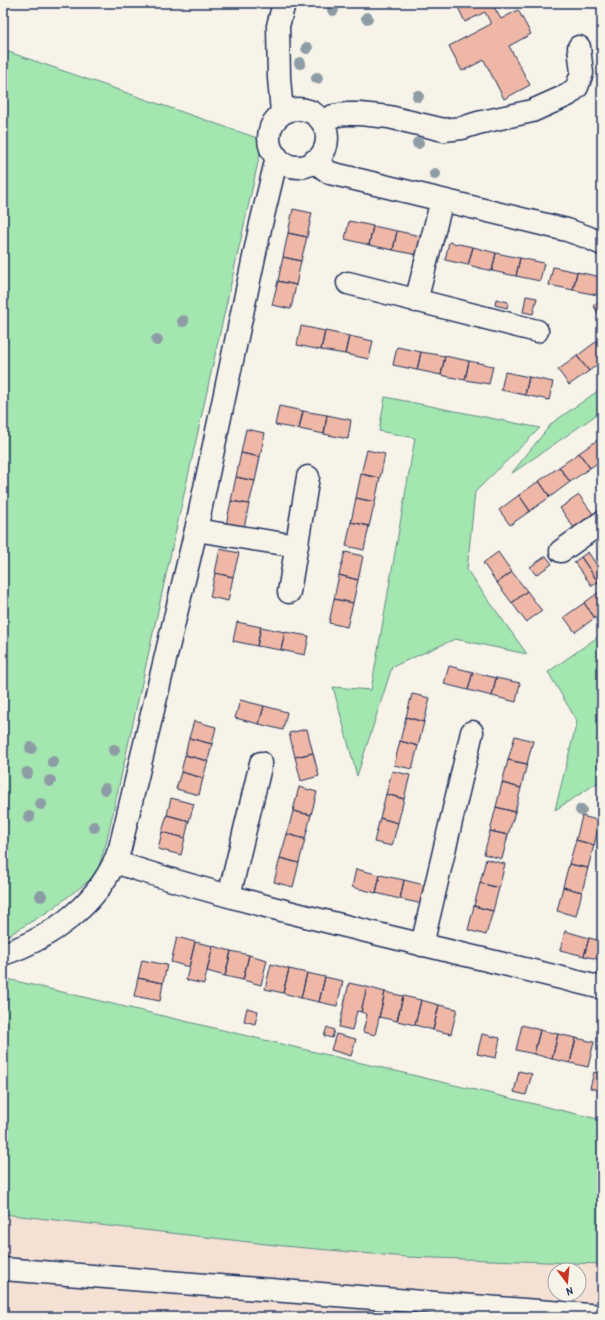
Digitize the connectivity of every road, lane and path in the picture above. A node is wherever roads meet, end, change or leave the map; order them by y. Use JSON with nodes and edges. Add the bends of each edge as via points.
{"nodes":[{"id":1,"x":282,"y":3,"type":"edge"},
{"id":2,"x":579,"y":47,"type":"dead end"},
{"id":3,"x":282,"y":114,"type":"junction"},
{"id":4,"x":322,"y":122,"type":"junction"},
{"id":5,"x":277,"y":157,"type":"junction"},
{"id":6,"x":314,"y":162,"type":"junction"},
{"id":7,"x":442,"y":200,"type":"junction"},
{"id":8,"x":602,"y":244,"type":"edge"},
{"id":9,"x":348,"y":284,"type":"dead end"},
{"id":10,"x":416,"y":301,"type":"junction"},
{"id":11,"x":537,"y":331,"type":"dead end"},
{"id":12,"x":308,"y":477,"type":"dead end"},
{"id":13,"x":602,"y":522,"type":"edge"},
{"id":14,"x":196,"y":530,"type":"junction"},
{"id":15,"x":297,"y":546,"type":"junction"},
{"id":16,"x":561,"y":551,"type":"dead end"},
{"id":17,"x":289,"y":592,"type":"dead end"},
{"id":18,"x":472,"y":732,"type":"dead end"},
{"id":19,"x":261,"y":763,"type":"dead end"},
{"id":20,"x":115,"y":862,"type":"junction"},
{"id":21,"x":229,"y":896,"type":"junction"},
{"id":22,"x":422,"y":945,"type":"junction"},
{"id":23,"x":3,"y":954,"type":"edge"},
{"id":24,"x":602,"y":988,"type":"edge"},
{"id":25,"x":3,"y":1269,"type":"edge"},
{"id":26,"x":602,"y":1316,"type":"edge"}],
"edges":[{"from":1,"to":3,"type":"street","via":[[278,26]]},
{"from":2,"to":4,"type":"street","via":[[582,73],[577,87],[568,95],[532,111],[444,130],[389,117],[360,114],[333,116]]},
{"from":3,"to":4,"type":"street","via":[[299,109],[312,113]]},
{"from":3,"to":5,"type":"street","via":[[271,126],[269,134],[272,151]]},
{"from":4,"to":6,"type":"street","via":[[327,139],[325,148]]},
{"from":5,"to":6,"type":"street","via":[[295,166],[305,166]]},
{"from":5,"to":14,"type":"street"},
{"from":6,"to":7,"type":"street","via":[[330,173]]},
{"from":7,"to":8,"type":"street","via":[[567,230]]},
{"from":7,"to":10,"type":"street"},
{"from":9,"to":10,"type":"street"},
{"from":10,"to":11,"type":"street"},
{"from":12,"to":15,"type":"street"},
{"from":13,"to":16,"type":"street"},
{"from":14,"to":15,"type":"street"},
{"from":14,"to":20,"type":"street"},
{"from":15,"to":17,"type":"street"},
{"from":18,"to":22,"type":"street"},
{"from":19,"to":21,"type":"street"},
{"from":20,"to":21,"type":"street"},
{"from":20,"to":23,"type":"street","via":[[92,897],[64,922],[33,942]]},
{"from":21,"to":22,"type":"street"},
{"from":22,"to":24,"type":"street"},
{"from":25,"to":26,"type":"street"}]}
